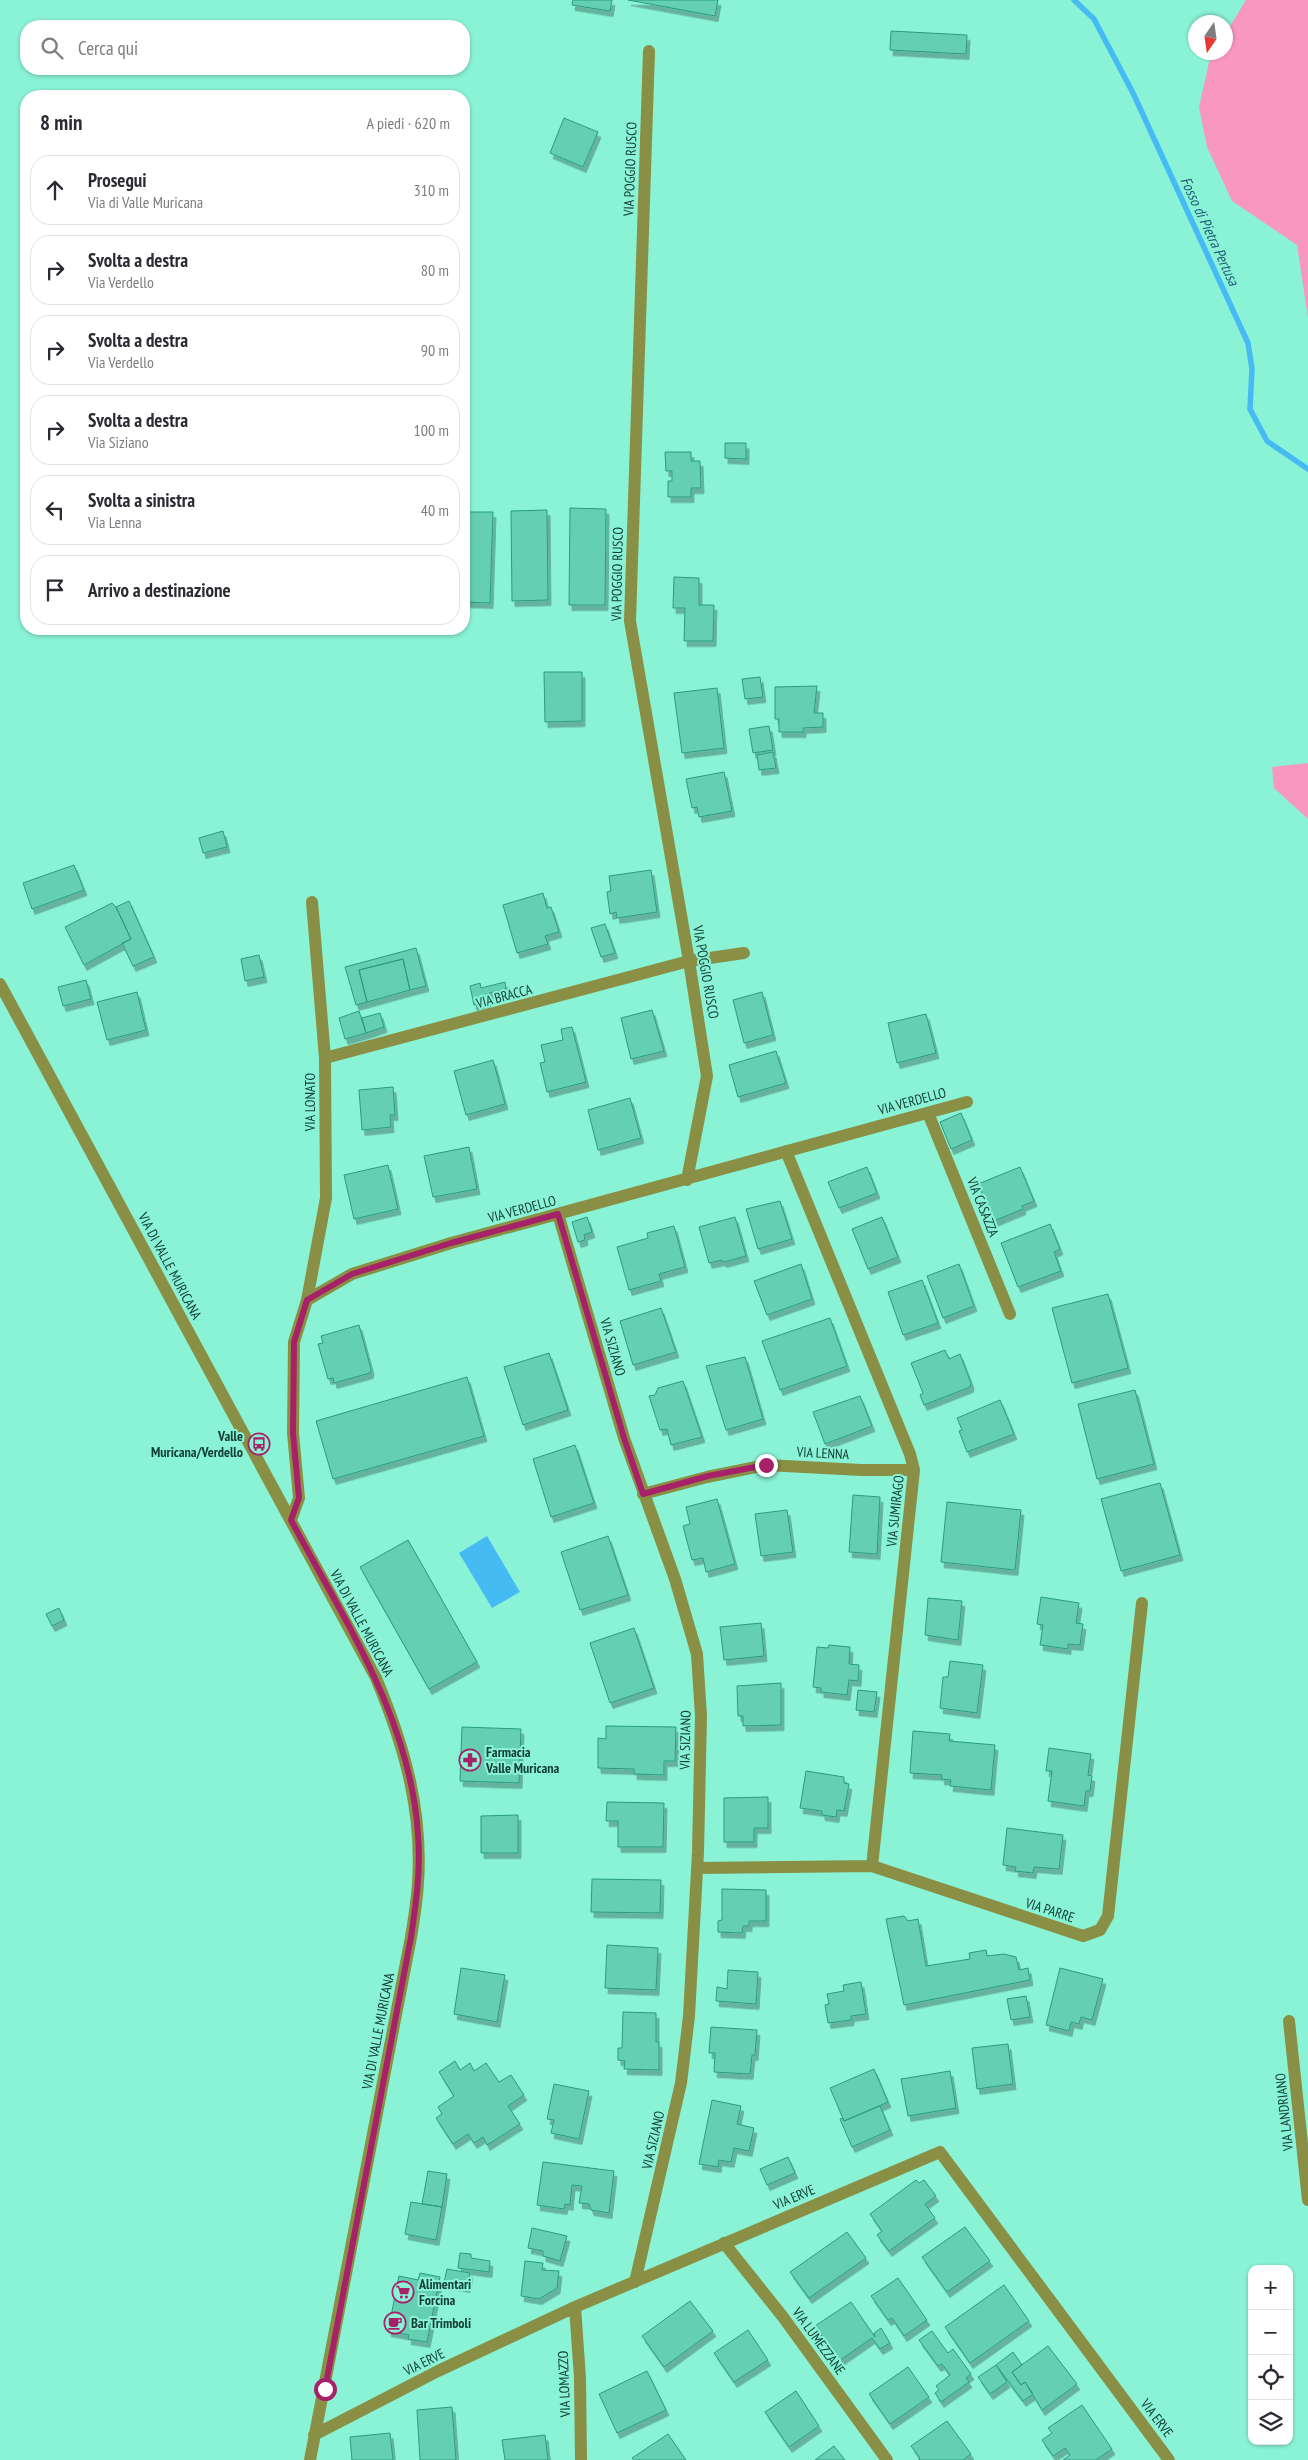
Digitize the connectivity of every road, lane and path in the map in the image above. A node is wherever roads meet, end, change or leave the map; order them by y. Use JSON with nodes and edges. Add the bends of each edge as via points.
{"nodes":[{"id":1,"x":649,"y":51,"type":"dead end"},
{"id":2,"x":312,"y":902,"type":"dead end"},
{"id":3,"x":744,"y":953,"type":"dead end"},
{"id":4,"x":689,"y":961,"type":"junction"},
{"id":5,"x":0,"y":984,"type":"edge"},
{"id":6,"x":325,"y":1058,"type":"junction"},
{"id":7,"x":967,"y":1102,"type":"dead end"},
{"id":8,"x":928,"y":1113,"type":"junction"},
{"id":9,"x":786,"y":1151,"type":"junction"},
{"id":10,"x":687,"y":1180,"type":"junction"},
{"id":11,"x":558,"y":1214,"type":"junction"},
{"id":12,"x":307,"y":1300,"type":"junction"},
{"id":13,"x":1010,"y":1314,"type":"dead end"},
{"id":14,"x":914,"y":1470,"type":"junction"},
{"id":15,"x":643,"y":1494,"type":"junction"},
{"id":16,"x":291,"y":1520,"type":"junction"},
{"id":17,"x":1142,"y":1603,"type":"dead end"},
{"id":18,"x":872,"y":1866,"type":"junction"},
{"id":19,"x":697,"y":1868,"type":"junction"},
{"id":20,"x":1289,"y":2021,"type":"dead end"},
{"id":21,"x":1308,"y":2200,"type":"edge"},
{"id":22,"x":724,"y":2243,"type":"junction"},
{"id":23,"x":635,"y":2282,"type":"junction"},
{"id":24,"x":575,"y":2307,"type":"junction"},
{"id":25,"x":314,"y":2435,"type":"junction"},
{"id":26,"x":310,"y":2460,"type":"edge"},
{"id":27,"x":581,"y":2460,"type":"edge"},
{"id":28,"x":887,"y":2460,"type":"edge"},
{"id":29,"x":1169,"y":2460,"type":"edge"}],
"edges":[{"from":1,"to":4,"type":"street","name":"VIA POGGIO RUSCO","via":[[630,621]]},
{"from":2,"to":6,"type":"street","name":"VIA LONATO"},
{"from":3,"to":4,"type":"street","name":"VIA BRACCA"},
{"from":4,"to":6,"type":"street","name":"VIA BRACCA"},
{"from":4,"to":10,"type":"street","name":"VIA POGGIO RUSCO","via":[[707,1076]]},
{"from":5,"to":16,"type":"street","name":"VIA DI VALLE MURICANA"},
{"from":6,"to":12,"type":"street","name":"VIA LONATO","via":[[326,1198]]},
{"from":7,"to":8,"type":"street","name":"VIA VERDELLO"},
{"from":8,"to":9,"type":"street","name":"VIA VERDELLO"},
{"from":8,"to":13,"type":"street","name":"VIA CASAZZA"},
{"from":9,"to":10,"type":"street","name":"VIA VERDELLO"},
{"from":9,"to":14,"type":"street","name":"VIA SUMIRAGO"},
{"from":10,"to":11,"type":"street","name":"VIA VERDELLO"},
{"from":11,"to":12,"type":"street","name":"VIA VERDELLO","via":[[352,1274]]},
{"from":11,"to":15,"type":"street","name":"VIA SIZIANO"},
{"from":12,"to":16,"type":"street","via":[[294,1342],[293,1433],[299,1498]]},
{"from":14,"to":15,"type":"street","name":"VIA LENNA","via":[[766,1465],[708,1476]]},
{"from":14,"to":18,"type":"street","name":"VIA SUMIRAGO"},
{"from":15,"to":19,"type":"street","name":"VIA SIZIANO","via":[[675,1579],[697,1654],[701,1716]]},
{"from":16,"to":25,"type":"street","name":"VIA DI VALLE MURICANA","via":[[376,1678],[406,1758],[418,1835],[418,1884],[411,1937]]},
{"from":17,"to":18,"type":"street","name":"VIA PARRE","via":[[1108,1916],[1100,1930],[1083,1936]]},
{"from":18,"to":19,"type":"street","name":"VIA PARRE"},
{"from":19,"to":23,"type":"street","name":"VIA SIZIANO","via":[[682,2083]]},
{"from":20,"to":21,"type":"street","name":"VIA LANDRIANO"},
{"from":22,"to":23,"type":"street","name":"VIA ERVE"},
{"from":22,"to":28,"type":"street","name":"VIA LUMEZZANE","via":[[783,2317]]},
{"from":22,"to":29,"type":"street","name":"VIA ERVE","via":[[940,2152]]},
{"from":23,"to":24,"type":"street","name":"VIA ERVE"},
{"from":24,"to":25,"type":"street","name":"VIA ERVE"},
{"from":24,"to":27,"type":"street","name":"VIA LOMAZZO"},
{"from":25,"to":26,"type":"street","name":"VIA DI VALLE MURICANA"}]}
